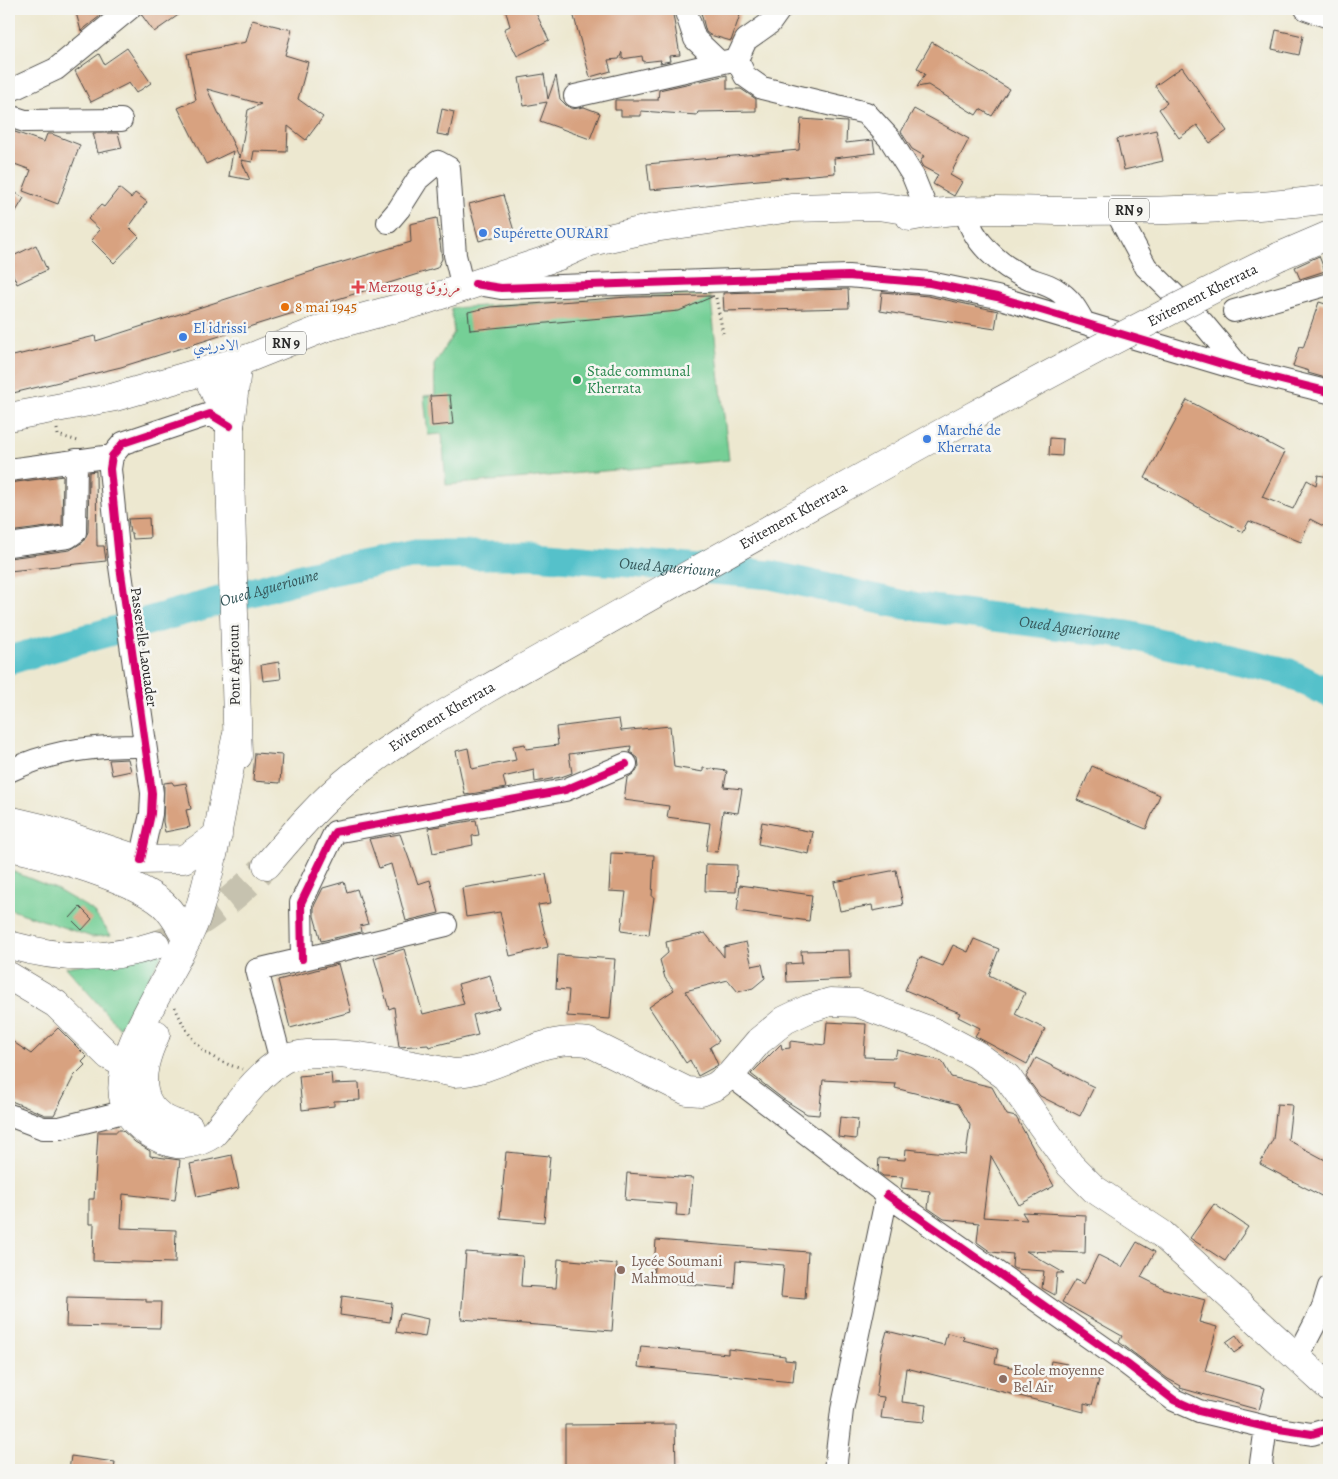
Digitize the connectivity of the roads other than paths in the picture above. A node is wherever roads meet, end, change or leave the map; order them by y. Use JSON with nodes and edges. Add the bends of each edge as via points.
{"nodes":[{"id":1,"x":129,"y":9,"type":"edge"},
{"id":2,"x":685,"y":9,"type":"edge"},
{"id":3,"x":780,"y":9,"type":"edge"},
{"id":4,"x":1306,"y":9,"type":"edge"},
{"id":5,"x":1329,"y":17,"type":"edge"},
{"id":6,"x":728,"y":61,"type":"junction"},
{"id":7,"x":9,"y":91,"type":"edge"},
{"id":8,"x":575,"y":96,"type":"dead end"},
{"id":9,"x":9,"y":116,"type":"edge"},
{"id":10,"x":121,"y":120,"type":"dead end"},
{"id":11,"x":1329,"y":199,"type":"edge"},
{"id":12,"x":966,"y":210,"type":"junction"},
{"id":13,"x":1116,"y":211,"type":"junction"},
{"id":14,"x":928,"y":213,"type":"junction"},
{"id":15,"x":388,"y":222,"type":"dead end"},
{"id":16,"x":1329,"y":235,"type":"edge"},
{"id":17,"x":1329,"y":284,"type":"edge"},
{"id":18,"x":469,"y":286,"type":"junction"},
{"id":19,"x":1234,"y":310,"type":"dead end"},
{"id":20,"x":1084,"y":323,"type":"junction"},
{"id":21,"x":238,"y":361,"type":"junction"},
{"id":22,"x":1242,"y":370,"type":"junction"},
{"id":23,"x":205,"y":371,"type":"junction"},
{"id":24,"x":1329,"y":392,"type":"edge"},
{"id":25,"x":9,"y":418,"type":"edge"},
{"id":26,"x":230,"y":426,"type":"junction"},
{"id":27,"x":112,"y":456,"type":"junction"},
{"id":28,"x":76,"y":460,"type":"junction"},
{"id":29,"x":9,"y":470,"type":"edge"},
{"id":30,"x":9,"y":545,"type":"edge"},
{"id":31,"x":236,"y":738,"type":"junction"},
{"id":32,"x":143,"y":743,"type":"junction"},
{"id":33,"x":626,"y":764,"type":"dead end"},
{"id":34,"x":9,"y":771,"type":"edge"},
{"id":35,"x":9,"y":820,"type":"edge"},
{"id":36,"x":218,"y":835,"type":"junction"},
{"id":37,"x":9,"y":846,"type":"edge"},
{"id":38,"x":141,"y":860,"type":"junction"},
{"id":39,"x":268,"y":865,"type":"tunnel mouth"},
{"id":40,"x":208,"y":906,"type":"junction"},
{"id":41,"x":446,"y":925,"type":"dead end"},
{"id":42,"x":187,"y":939,"type":"junction"},
{"id":43,"x":11,"y":945,"type":"edge"},
{"id":44,"x":156,"y":945,"type":"tunnel mouth"},
{"id":45,"x":302,"y":960,"type":"junction"},
{"id":46,"x":9,"y":976,"type":"edge"},
{"id":47,"x":272,"y":1068,"type":"junction"},
{"id":48,"x":134,"y":1070,"type":"junction"},
{"id":49,"x":730,"y":1075,"type":"junction"},
{"id":50,"x":127,"y":1111,"type":"junction"},
{"id":51,"x":9,"y":1115,"type":"edge"},
{"id":52,"x":224,"y":1120,"type":"junction"},
{"id":53,"x":887,"y":1195,"type":"junction"},
{"id":54,"x":1329,"y":1287,"type":"edge"},
{"id":55,"x":1297,"y":1358,"type":"junction"},
{"id":56,"x":1329,"y":1387,"type":"edge"},
{"id":57,"x":1266,"y":1427,"type":"junction"},
{"id":58,"x":1329,"y":1429,"type":"edge"},
{"id":59,"x":835,"y":1470,"type":"edge"},
{"id":60,"x":1263,"y":1470,"type":"edge"}],
"edges":[{"from":1,"to":7,"type":"street","via":[[56,69]]},
{"from":2,"to":6,"type":"street","via":[[695,39]]},
{"from":3,"to":6,"type":"street","via":[[770,23],[746,40]]},
{"from":4,"to":5,"type":"street"},
{"from":6,"to":8,"type":"street"},
{"from":6,"to":14,"type":"street","via":[[762,88],[866,113],[895,146],[913,176]]},
{"from":9,"to":10,"type":"street","via":[[25,121]]},
{"from":11,"to":13,"type":"main road","number":"RN 9","via":[[1287,204]]},
{"from":12,"to":13,"type":"main road","number":"RN 9"},
{"from":12,"to":14,"type":"main road","number":"RN 9"},
{"from":12,"to":20,"type":"street","via":[[974,235],[984,246],[1022,274],[1063,294]]},
{"from":13,"to":22,"type":"street","via":[[1146,267],[1202,322]]},
{"from":14,"to":18,"type":"main road","number":"RN 9","via":[[877,224],[832,223],[752,229],[594,255],[560,256]]},
{"from":15,"to":18,"type":"street","via":[[418,179],[438,162],[449,168],[455,255]]},
{"from":16,"to":39,"type":"main road","name":"Evitement Kherrata","bridge":true,"via":[[1151,319],[998,401],[416,731],[354,774],[313,812]]},
{"from":17,"to":19,"type":"street"},
{"from":18,"to":20,"type":"street","via":[[501,288],[848,276],[930,283],[998,297]]},
{"from":18,"to":21,"type":"main road","number":"RN 9","via":[[324,328]]},
{"from":20,"to":22,"type":"street"},
{"from":21,"to":23,"type":"main road","number":"RN 9"},
{"from":21,"to":26,"type":"main road","name":"Pont Agrioun"},
{"from":22,"to":24,"type":"street"},
{"from":23,"to":25,"type":"main road","number":"RN 9","via":[[116,397]]},
{"from":23,"to":26,"type":"main road"},
{"from":26,"to":27,"type":"street","via":[[210,414],[123,443]]},
{"from":26,"to":31,"type":"main road","name":"Pont Agrioun"},
{"from":27,"to":28,"type":"street"},
{"from":27,"to":32,"type":"street","name":"Passerelle Laouader","via":[[110,469],[119,559]]},
{"from":28,"to":29,"type":"street"},
{"from":28,"to":30,"type":"street","via":[[76,532],[68,537]]},
{"from":31,"to":36,"type":"main road"},
{"from":31,"to":40,"type":"main road","via":[[239,793],[234,834],[223,885]]},
{"from":32,"to":34,"type":"street","via":[[56,752]]},
{"from":32,"to":38,"type":"street","name":"Passerelle Laouader","via":[[152,804]]},
{"from":33,"to":45,"type":"street","via":[[564,790],[335,832],[301,903]]},
{"from":35,"to":38,"type":"main road"},
{"from":36,"to":38,"type":"main road","via":[[184,859]]},
{"from":36,"to":40,"type":"main road"},
{"from":37,"to":42,"type":"main road","via":[[54,858],[138,888],[155,897],[173,914]]},
{"from":38,"to":40,"type":"main road","via":[[192,880]]},
{"from":40,"to":42,"type":"main road"},
{"from":40,"to":48,"type":"main road","via":[[172,1001]]},
{"from":41,"to":45,"type":"street"},
{"from":42,"to":48,"type":"main road","via":[[135,1040]]},
{"from":43,"to":44,"type":"main road","via":[[51,955],[84,958],[124,955]]},
{"from":45,"to":47,"type":"street","via":[[257,970]]},
{"from":46,"to":48,"type":"main road","via":[[56,1004],[103,1052]]},
{"from":47,"to":49,"type":"main road","via":[[302,1054],[325,1053],[454,1073],[469,1072],[553,1041],[571,1040],[588,1042],[688,1091],[701,1092]]},
{"from":47,"to":52,"type":"main road"},
{"from":48,"to":50,"type":"main road","via":[[122,1086]]},
{"from":48,"to":52,"type":"main road","via":[[146,1099],[160,1118],[189,1127],[203,1127]]},
{"from":49,"to":53,"type":"street"},
{"from":49,"to":55,"type":"main road","via":[[759,1041],[785,1020],[830,1002],[857,1003],[934,1032],[977,1055],[1007,1077],[1070,1164],[1088,1182],[1162,1234]]},
{"from":50,"to":51,"type":"street","via":[[60,1128],[43,1128]]},
{"from":50,"to":52,"type":"main road","via":[[136,1123],[154,1136],[183,1145],[207,1138]]},
{"from":53,"to":57,"type":"street","via":[[1174,1400],[1199,1411]]},
{"from":53,"to":59,"type":"street","via":[[842,1410]]},
{"from":54,"to":55,"type":"street","via":[[1322,1310]]},
{"from":55,"to":56,"type":"main road"},
{"from":57,"to":58,"type":"street","via":[[1312,1434]]},
{"from":57,"to":60,"type":"street"}]}
